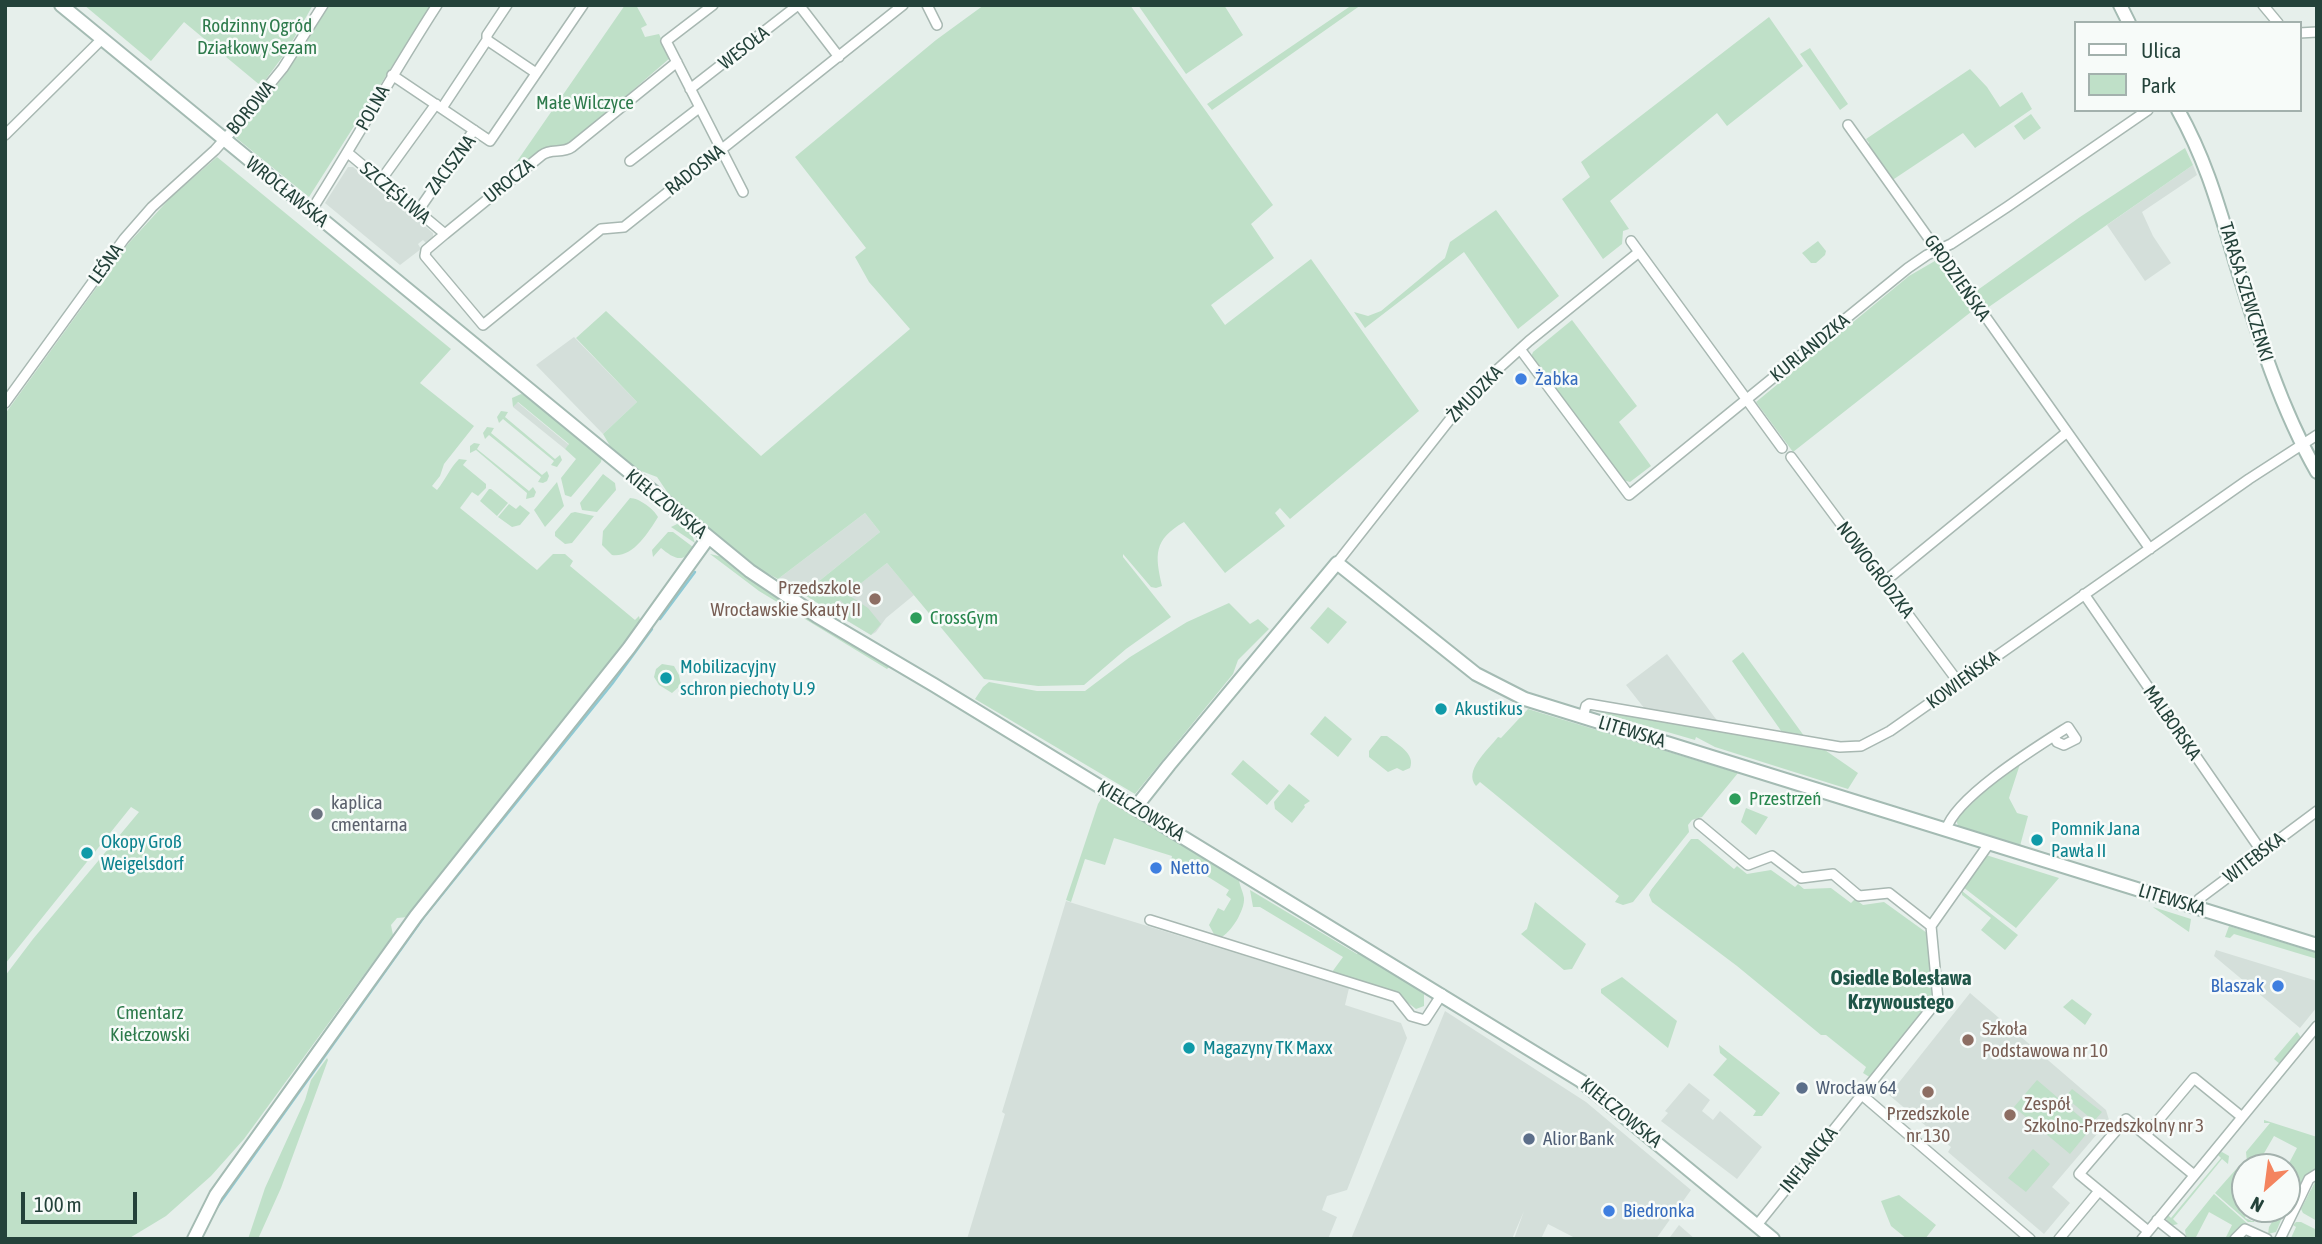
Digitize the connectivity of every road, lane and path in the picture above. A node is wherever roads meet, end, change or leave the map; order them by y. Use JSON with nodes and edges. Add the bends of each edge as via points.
{"nodes":[{"id":1,"x":61,"y":5,"type":"edge"},
{"id":2,"x":323,"y":5,"type":"edge"},
{"id":3,"x":437,"y":5,"type":"edge"},
{"id":4,"x":507,"y":5,"type":"edge"},
{"id":5,"x":583,"y":5,"type":"edge"},
{"id":6,"x":713,"y":5,"type":"edge"},
{"id":7,"x":798,"y":5,"type":"edge"},
{"id":8,"x":903,"y":5,"type":"edge"},
{"id":9,"x":927,"y":5,"type":"edge"},
{"id":10,"x":2120,"y":5,"type":"edge"},
{"id":11,"x":2263,"y":5,"type":"edge"},
{"id":12,"x":2128,"y":21,"type":"edge"},
{"id":13,"x":2276,"y":21,"type":"edge"},
{"id":14,"x":937,"y":25,"type":"dead end"},
{"id":15,"x":487,"y":38,"type":"junction"},
{"id":16,"x":102,"y":39,"type":"junction"},
{"id":17,"x":839,"y":57,"type":"junction"},
{"id":18,"x":677,"y":62,"type":"junction"},
{"id":19,"x":536,"y":73,"type":"junction"},
{"id":20,"x":392,"y":75,"type":"junction"},
{"id":21,"x":690,"y":89,"type":"junction"},
{"id":22,"x":439,"y":106,"type":"junction"},
{"id":23,"x":699,"y":108,"type":"junction"},
{"id":24,"x":2145,"y":112,"type":"edge"},
{"id":25,"x":2179,"y":112,"type":"edge"},
{"id":26,"x":1848,"y":125,"type":"dead end"},
{"id":27,"x":474,"y":130,"type":"junction"},
{"id":28,"x":5,"y":135,"type":"edge"},
{"id":29,"x":224,"y":140,"type":"junction"},
{"id":30,"x":720,"y":149,"type":"junction"},
{"id":31,"x":348,"y":153,"type":"junction"},
{"id":32,"x":629,"y":160,"type":"dead end"},
{"id":33,"x":382,"y":180,"type":"junction"},
{"id":34,"x":743,"y":192,"type":"dead end"},
{"id":35,"x":311,"y":211,"type":"junction"},
{"id":36,"x":418,"y":211,"type":"junction"},
{"id":37,"x":445,"y":234,"type":"junction"},
{"id":38,"x":1631,"y":241,"type":"dead end"},
{"id":39,"x":1937,"y":250,"type":"junction"},
{"id":40,"x":1639,"y":252,"type":"junction"},
{"id":41,"x":484,"y":324,"type":"joint"},
{"id":42,"x":1520,"y":349,"type":"junction"},
{"id":43,"x":513,"y":378,"type":"joint"},
{"id":44,"x":1746,"y":400,"type":"junction"},
{"id":45,"x":5,"y":402,"type":"edge"},
{"id":46,"x":2066,"y":433,"type":"junction"},
{"id":47,"x":2317,"y":435,"type":"edge"},
{"id":48,"x":2302,"y":444,"type":"junction"},
{"id":49,"x":1782,"y":448,"type":"dead end"},
{"id":50,"x":1791,"y":457,"type":"dead end"},
{"id":51,"x":2317,"y":472,"type":"edge"},
{"id":52,"x":708,"y":538,"type":"junction"},
{"id":53,"x":2150,"y":549,"type":"junction"},
{"id":54,"x":1338,"y":563,"type":"junction"},
{"id":55,"x":1884,"y":582,"type":"junction"},
{"id":56,"x":2084,"y":594,"type":"junction"},
{"id":57,"x":1959,"y":683,"type":"junction"},
{"id":58,"x":1583,"y":717,"type":"junction"},
{"id":59,"x":2053,"y":736,"type":"dead end"},
{"id":60,"x":1135,"y":808,"type":"junction"},
{"id":61,"x":2317,"y":811,"type":"edge"},
{"id":62,"x":1699,"y":824,"type":"dead end"},
{"id":63,"x":1946,"y":830,"type":"junction"},
{"id":64,"x":1988,"y":843,"type":"junction"},
{"id":65,"x":2262,"y":852,"type":"junction"},
{"id":66,"x":2196,"y":907,"type":"junction"},
{"id":67,"x":1150,"y":920,"type":"dead end"},
{"id":68,"x":1931,"y":926,"type":"junction"},
{"id":69,"x":2316,"y":944,"type":"edge"},
{"id":70,"x":1442,"y":994,"type":"junction"},
{"id":71,"x":2317,"y":1026,"type":"edge"},
{"id":72,"x":1861,"y":1095,"type":"junction"},
{"id":73,"x":2242,"y":1117,"type":"junction"},
{"id":74,"x":2146,"y":1135,"type":"junction"},
{"id":75,"x":2317,"y":1174,"type":"edge"},
{"id":76,"x":2194,"y":1175,"type":"junction"},
{"id":77,"x":2099,"y":1191,"type":"junction"},
{"id":78,"x":2157,"y":1220,"type":"junction"},
{"id":79,"x":1757,"y":1225,"type":"junction"},
{"id":80,"x":2145,"y":1235,"type":"edge"},
{"id":81,"x":194,"y":1239,"type":"edge"},
{"id":82,"x":1773,"y":1239,"type":"edge"},
{"id":83,"x":2030,"y":1239,"type":"edge"},
{"id":84,"x":2059,"y":1239,"type":"edge"},
{"id":85,"x":2182,"y":1239,"type":"edge"},
{"id":86,"x":2235,"y":1239,"type":"edge"},
{"id":87,"x":2267,"y":1239,"type":"edge"},
{"id":88,"x":2280,"y":1239,"type":"edge"}],
"edges":[{"from":1,"to":16,"type":"street","name":"WROCŁAWSKA"},
{"from":2,"to":29,"type":"street","name":"BOROWA","via":[[283,68]]},
{"from":3,"to":20,"type":"street","name":"POLNA"},
{"from":4,"to":15,"type":"street"},
{"from":5,"to":19,"type":"street"},
{"from":6,"to":18,"type":"street","via":[[666,41]]},
{"from":7,"to":17,"type":"street"},
{"from":7,"to":21,"type":"street","name":"WESOŁA"},
{"from":8,"to":17,"type":"street","name":"RADOSNA"},
{"from":9,"to":14,"type":"street"},
{"from":10,"to":12,"type":"street"},
{"from":11,"to":13,"type":"street"},
{"from":15,"to":19,"type":"street"},
{"from":15,"to":22,"type":"street"},
{"from":16,"to":28,"type":"street"},
{"from":16,"to":29,"type":"street","name":"WROCŁAWSKA"},
{"from":17,"to":30,"type":"street","name":"RADOSNA"},
{"from":18,"to":21,"type":"street"},
{"from":18,"to":37,"type":"street","name":"UROCZA","via":[[572,147],[545,152]]},
{"from":19,"to":27,"type":"street","name":"ZACISZNA","via":[[490,141]]},
{"from":20,"to":22,"type":"street"},
{"from":20,"to":31,"type":"street","name":"POLNA"},
{"from":21,"to":23,"type":"street"},
{"from":22,"to":27,"type":"street"},
{"from":22,"to":33,"type":"street"},
{"from":23,"to":30,"type":"street"},
{"from":23,"to":32,"type":"street"},
{"from":24,"to":39,"type":"street","name":"KURLANDZKA"},
{"from":25,"to":48,"type":"street","name":"TARASA SZEWCZENKI","via":[[2212,183],[2262,344]]},
{"from":26,"to":39,"type":"street","name":"GRODZIEŃSKA"},
{"from":27,"to":36,"type":"street","name":"ZACISZNA"},
{"from":29,"to":35,"type":"street","name":"WROCŁAWSKA"},
{"from":29,"to":45,"type":"street","name":"LEŚNA","via":[[124,239]]},
{"from":30,"to":34,"type":"street"},
{"from":30,"to":41,"type":"street","name":"RADOSNA","via":[[624,227],[601,229]]},
{"from":31,"to":33,"type":"street","name":"SZCZĘŚLIWA"},
{"from":31,"to":35,"type":"street","name":"POLNA"},
{"from":33,"to":36,"type":"street","name":"SZCZĘŚLIWA"},
{"from":35,"to":43,"type":"street","name":"WROCŁAWSKA"},
{"from":36,"to":37,"type":"street","name":"SZCZĘŚLIWA"},
{"from":37,"to":41,"type":"street","name":"SZCZĘŚLIWA","via":[[425,256]]},
{"from":38,"to":40,"type":"street"},
{"from":39,"to":44,"type":"street","name":"KURLANDZKA"},
{"from":39,"to":46,"type":"street","name":"GRODZIEŃSKA","via":[[1945,255]]},
{"from":40,"to":42,"type":"street","name":"ŻMUDZKA"},
{"from":40,"to":44,"type":"street"},
{"from":42,"to":44,"type":"street","name":"KURLANDZKA","via":[[1629,495]]},
{"from":42,"to":54,"type":"street","name":"ŻMUDZKA","via":[[1455,413]]},
{"from":43,"to":52,"type":"street","name":"KIEŁCZOWSKA"},
{"from":44,"to":49,"type":"street"},
{"from":46,"to":53,"type":"street","name":"GRODZIEŃSKA"},
{"from":46,"to":55,"type":"street"},
{"from":47,"to":48,"type":"street","name":"KOWIEŃSKA"},
{"from":48,"to":51,"type":"street","name":"TARASA SZEWCZENKI"},
{"from":48,"to":53,"type":"street","name":"KOWIEŃSKA"},
{"from":50,"to":55,"type":"street","name":"NOWOGRÓDZKA"},
{"from":52,"to":60,"type":"street","name":"KIEŁCZOWSKA","via":[[817,616]]},
{"from":52,"to":81,"type":"street","via":[[606,678],[405,932],[211,1203]]},
{"from":53,"to":56,"type":"street","name":"KOWIEŃSKA"},
{"from":54,"to":58,"type":"street","name":"LITEWSKA","via":[[1476,674],[1525,699]]},
{"from":54,"to":60,"type":"street","name":"ŻMUDZKA"},
{"from":55,"to":57,"type":"street","name":"NOWOGRÓDZKA"},
{"from":56,"to":57,"type":"street","name":"KOWIEŃSKA"},
{"from":56,"to":65,"type":"street","name":"MALBORSKA"},
{"from":57,"to":58,"type":"street","name":"KOWIEŃSKA","via":[[1890,732],[1854,747],[1589,704]]},
{"from":58,"to":63,"type":"street","name":"LITEWSKA"},
{"from":59,"to":63,"type":"street","via":[[1988,783],[1949,820]]},
{"from":60,"to":70,"type":"street","name":"KIEŁCZOWSKA"},
{"from":61,"to":65,"type":"street","name":"WITEBSKA"},
{"from":62,"to":68,"type":"street","via":[[1748,864],[1772,856],[1801,878],[1833,874],[1860,896],[1889,892]]},
{"from":63,"to":64,"type":"street","name":"LITEWSKA"},
{"from":64,"to":66,"type":"street","name":"LITEWSKA"},
{"from":64,"to":68,"type":"street"},
{"from":65,"to":66,"type":"street","name":"WITEBSKA","via":[[2199,899]]},
{"from":66,"to":69,"type":"street","name":"LITEWSKA"},
{"from":67,"to":70,"type":"street","via":[[1396,997],[1411,1016],[1425,1020]]},
{"from":68,"to":72,"type":"street","name":"INFLANCKA","via":[[1938,1000]]},
{"from":70,"to":79,"type":"street","name":"KIEŁCZOWSKA","via":[[1596,1091]]},
{"from":71,"to":73,"type":"street"},
{"from":72,"to":79,"type":"street","name":"INFLANCKA"},
{"from":72,"to":83,"type":"street"},
{"from":73,"to":74,"type":"street","via":[[2194,1078]]},
{"from":73,"to":76,"type":"street"},
{"from":74,"to":76,"type":"street"},
{"from":74,"to":77,"type":"street","via":[[2126,1119],[2079,1174]]},
{"from":75,"to":88,"type":"street","via":[[2309,1179]]},
{"from":76,"to":78,"type":"street"},
{"from":77,"to":80,"type":"street"},
{"from":77,"to":84,"type":"street"},
{"from":78,"to":80,"type":"street"},
{"from":78,"to":85,"type":"street"},
{"from":79,"to":82,"type":"street","name":"KIEŁCZOWSKA"},
{"from":86,"to":87,"type":"street","via":[[2245,1229]]}]}
